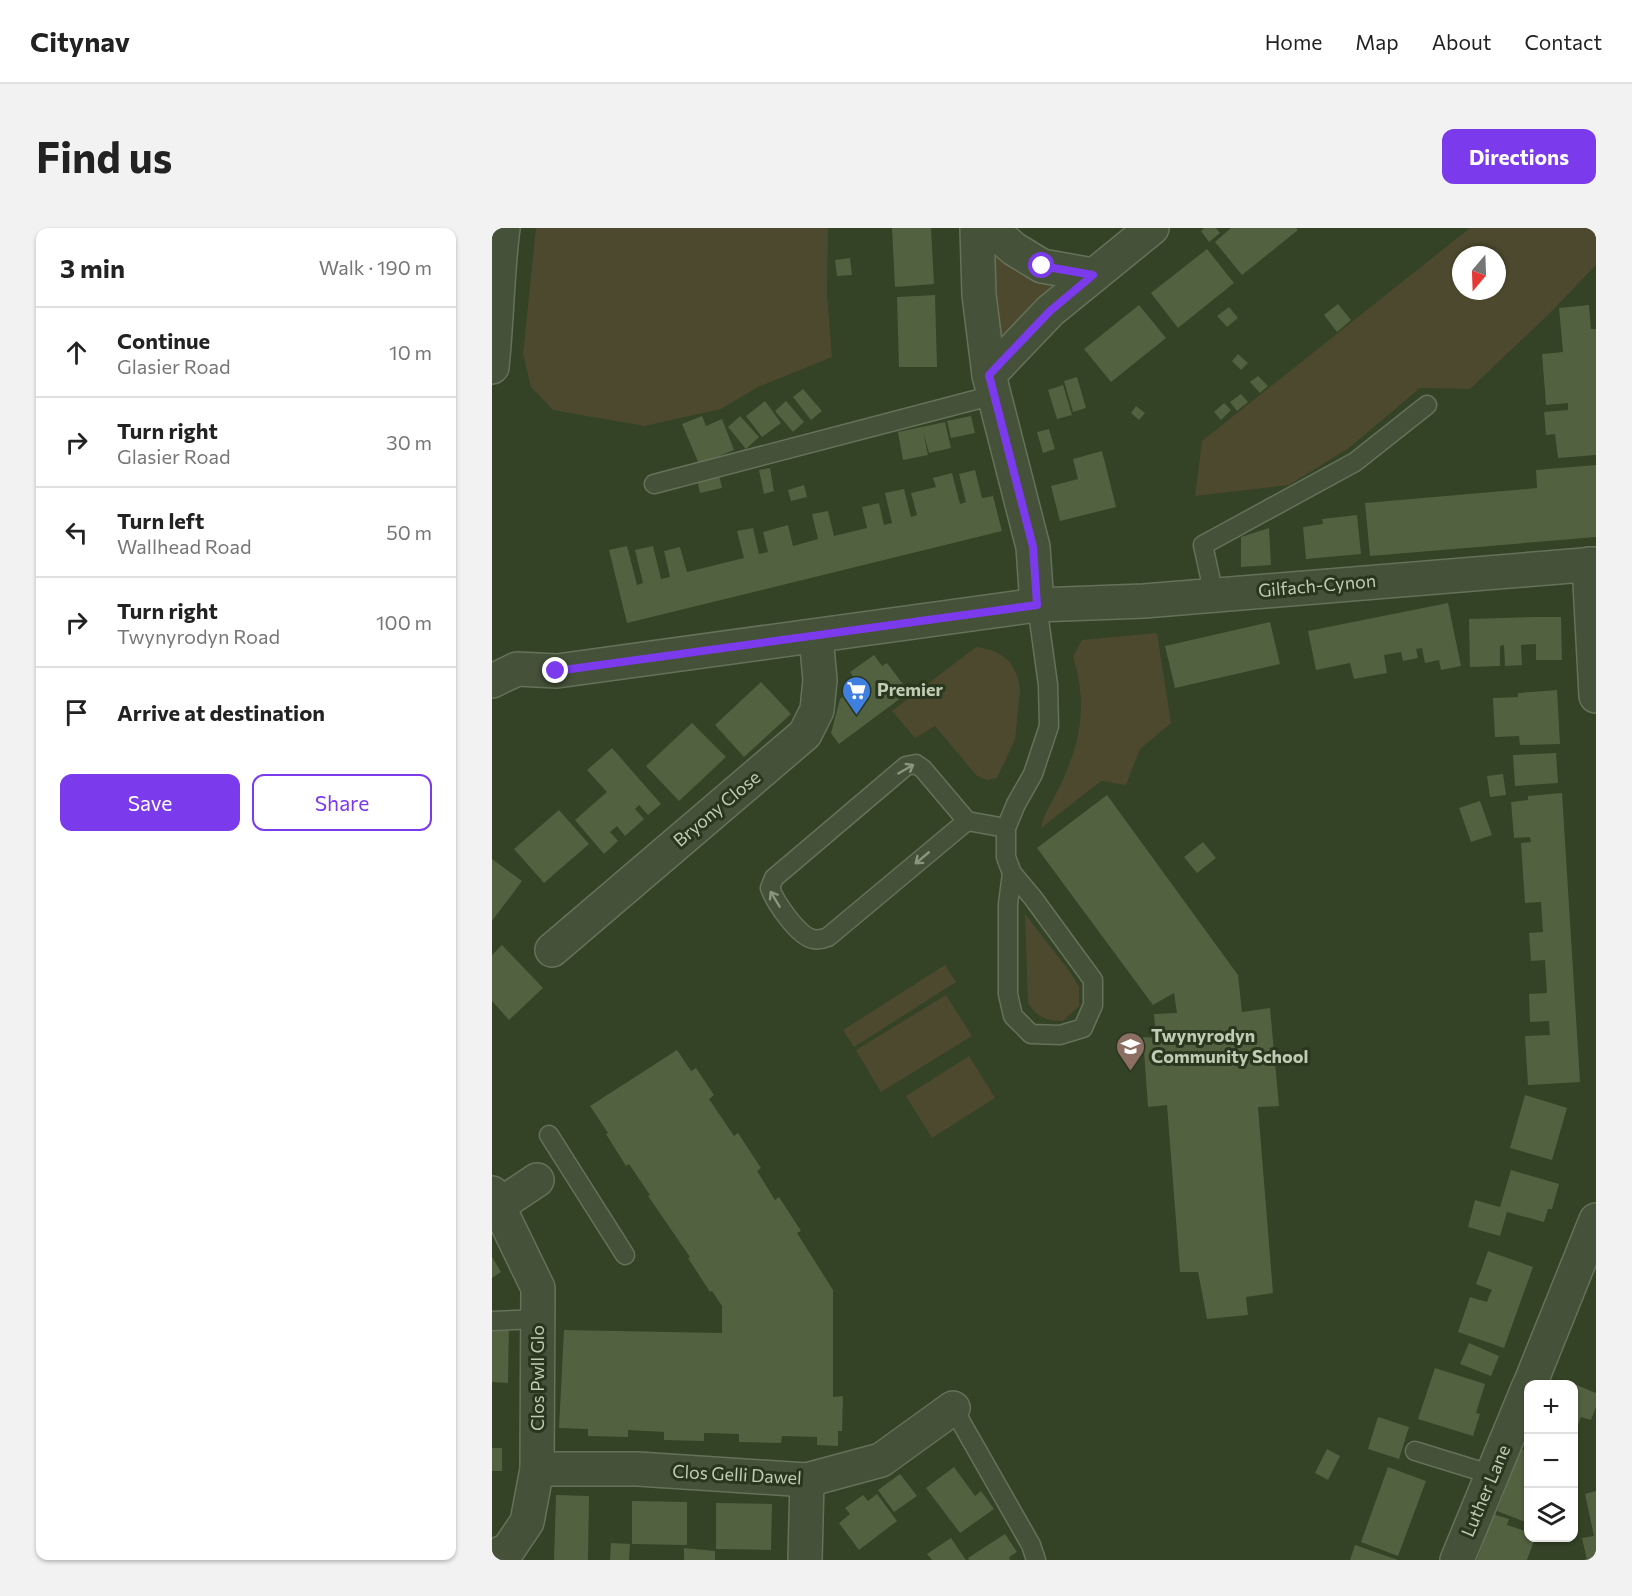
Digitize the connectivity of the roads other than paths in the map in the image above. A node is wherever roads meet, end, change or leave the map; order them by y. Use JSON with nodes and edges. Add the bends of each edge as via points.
{"nodes":[{"id":1,"x":503,"y":228,"type":"edge"},
{"id":2,"x":977,"y":228,"type":"edge"},
{"id":3,"x":990,"y":228,"type":"edge"},
{"id":4,"x":1152,"y":228,"type":"edge"},
{"id":5,"x":1093,"y":275,"type":"junction"},
{"id":6,"x":492,"y":367,"type":"edge"},
{"id":7,"x":992,"y":385,"type":"junction"},
{"id":8,"x":1427,"y":405,"type":"dead end"},
{"id":9,"x":654,"y":484,"type":"dead end"},
{"id":10,"x":1592,"y":564,"type":"edge"},
{"id":11,"x":1214,"y":595,"type":"junction"},
{"id":12,"x":1037,"y":605,"type":"junction"},
{"id":13,"x":816,"y":636,"type":"junction"},
{"id":14,"x":500,"y":668,"type":"edge"},
{"id":15,"x":1596,"y":696,"type":"edge"},
{"id":16,"x":967,"y":821,"type":"junction"},
{"id":17,"x":1006,"y":828,"type":"junction"},
{"id":18,"x":1012,"y":873,"type":"junction"},
{"id":19,"x":552,"y":950,"type":"dead end"},
{"id":20,"x":549,"y":1134,"type":"dead end"},
{"id":21,"x":565,"y":1160,"type":"junction"},
{"id":22,"x":537,"y":1180,"type":"joint"},
{"id":23,"x":495,"y":1200,"type":"edge"},
{"id":24,"x":1596,"y":1220,"type":"edge"},
{"id":25,"x":625,"y":1255,"type":"dead end"},
{"id":26,"x":538,"y":1319,"type":"junction"},
{"id":27,"x":492,"y":1321,"type":"edge"},
{"id":28,"x":1531,"y":1380,"type":"edge"},
{"id":29,"x":1524,"y":1398,"type":"edge"},
{"id":30,"x":953,"y":1408,"type":"joint"},
{"id":31,"x":1415,"y":1450,"type":"dead end"},
{"id":32,"x":537,"y":1469,"type":"junction"},
{"id":33,"x":1493,"y":1475,"type":"junction"},
{"id":34,"x":807,"y":1480,"type":"junction"},
{"id":35,"x":492,"y":1557,"type":"edge"},
{"id":36,"x":806,"y":1560,"type":"edge"},
{"id":37,"x":1036,"y":1560,"type":"edge"},
{"id":38,"x":1457,"y":1560,"type":"edge"}],
"edges":[{"from":1,"to":6,"type":"street"},
{"from":2,"to":7,"type":"street","via":[[979,295]]},
{"from":3,"to":5,"type":"street","via":[[1042,266]]},
{"from":4,"to":5,"type":"street"},
{"from":5,"to":7,"type":"street","via":[[1050,311]]},
{"from":7,"to":9,"type":"lane"},
{"from":7,"to":12,"type":"street","via":[[1033,547]]},
{"from":8,"to":11,"type":"lane","via":[[1355,462],[1203,545]]},
{"from":10,"to":11,"type":"street","name":"Gilfach-Cynon"},
{"from":10,"to":15,"type":"street"},
{"from":11,"to":12,"type":"street","name":"Gilfach-Cynon"},
{"from":12,"to":13,"type":"street","name":"Gilfach-Cynon"},
{"from":12,"to":17,"type":"lane","via":[[1048,685],[1049,726],[1033,774]]},
{"from":13,"to":14,"type":"street","name":"Gilfach-Cynon","via":[[556,671]]},
{"from":13,"to":19,"type":"street","name":"Bryony Close","via":[[820,680],[817,710],[805,734]]},
{"from":16,"to":16,"type":"lane","one_way":true,"via":[[828,938],[804,936],[774,900],[770,888],[774,878],[906,766],[916,764],[923,769]]},
{"from":16,"to":17,"type":"lane"},
{"from":17,"to":18,"type":"lane","via":[[1006,857]]},
{"from":18,"to":18,"type":"lane","via":[[1093,980],[1093,1005],[1083,1028],[1060,1035],[1032,1034],[1013,1016],[1008,994]]},
{"from":20,"to":21,"type":"lane"},
{"from":21,"to":22,"type":"lane"},
{"from":21,"to":25,"type":"lane"},
{"from":22,"to":23,"type":"street"},
{"from":23,"to":26,"type":"street","name":"Clos Pwll Glo","via":[[538,1288]]},
{"from":24,"to":28,"type":"street","name":"Luther Lane"},
{"from":26,"to":27,"type":"lane"},
{"from":26,"to":32,"type":"street","name":"Clos Pwll Glo"},
{"from":29,"to":33,"type":"street","name":"Luther Lane"},
{"from":30,"to":34,"type":"street","name":"Clos Gelli Dawel","via":[[881,1460]]},
{"from":30,"to":37,"type":"lane"},
{"from":31,"to":33,"type":"lane"},
{"from":32,"to":34,"type":"street","name":"Clos Gelli Dawel","via":[[638,1469]]},
{"from":32,"to":35,"type":"street","name":"Clos Pwll Glo","via":[[527,1522],[508,1550]]},
{"from":33,"to":38,"type":"street","name":"Luther Lane"},
{"from":34,"to":36,"type":"street"}]}
